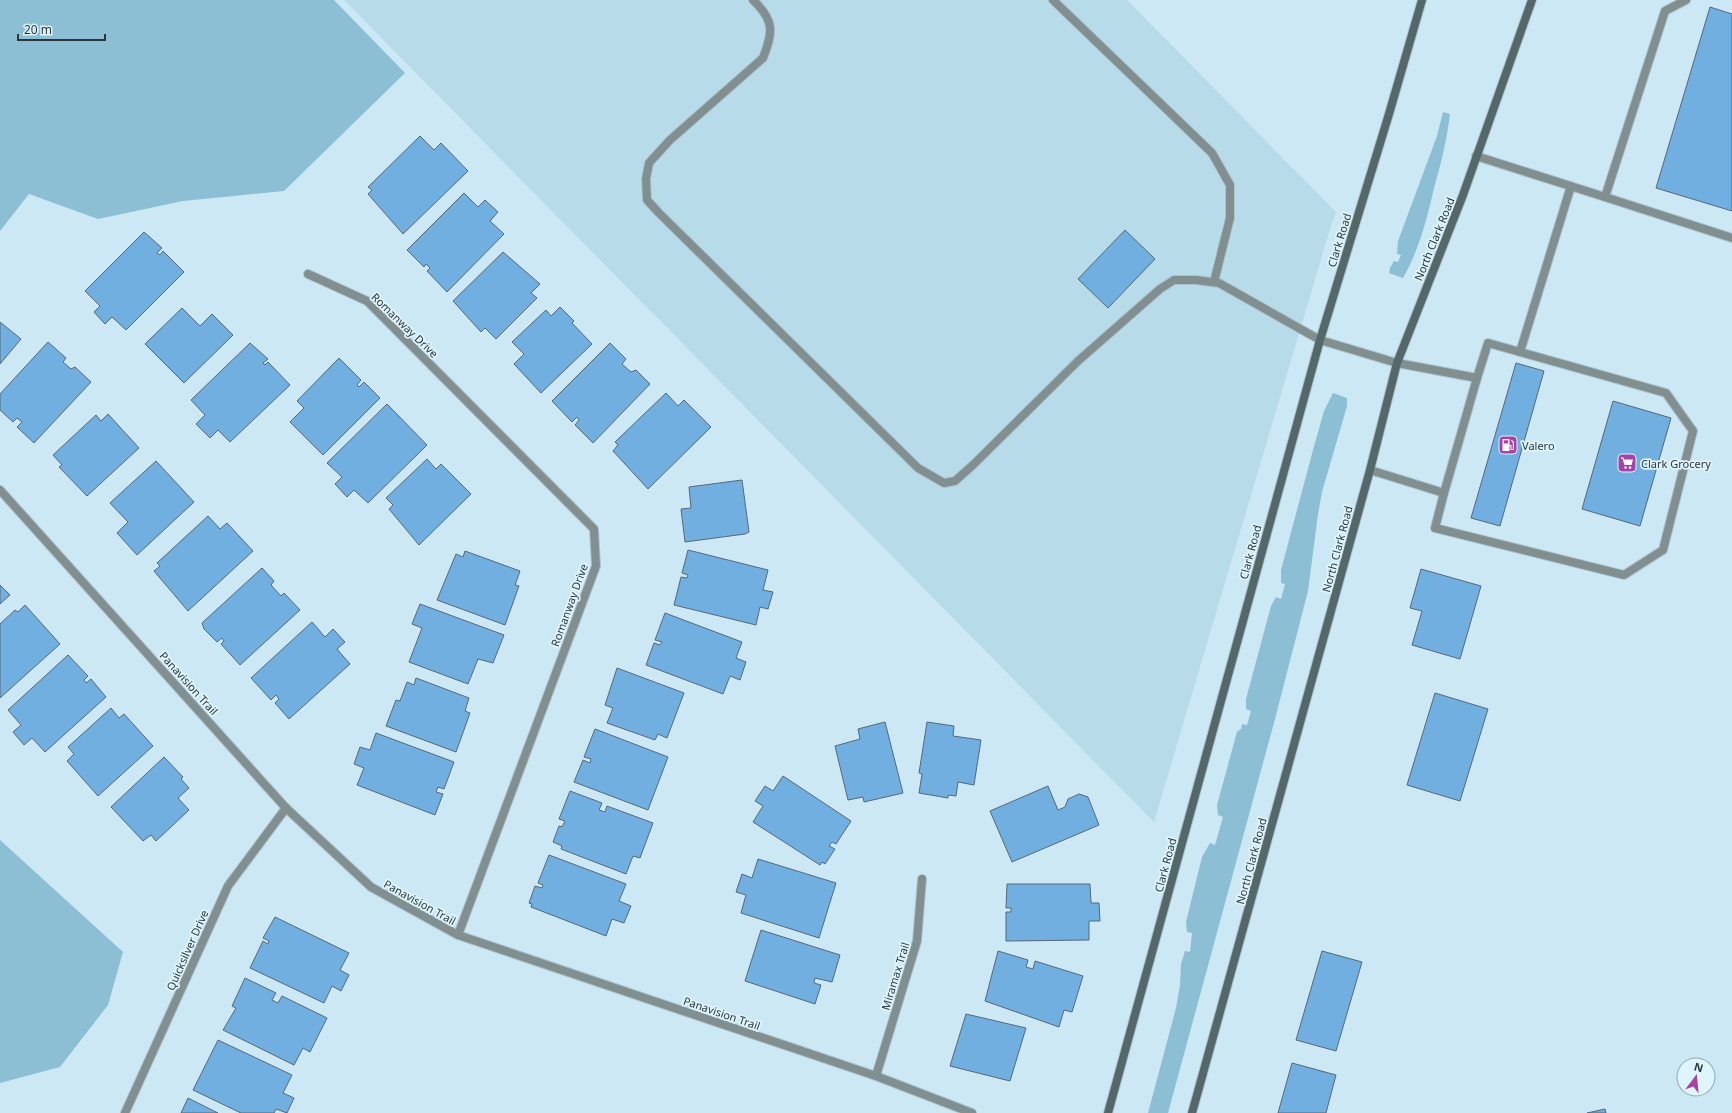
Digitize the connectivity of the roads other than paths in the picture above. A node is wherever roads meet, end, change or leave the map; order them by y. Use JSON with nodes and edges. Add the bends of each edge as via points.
{"nodes":[{"id":1,"x":753,"y":0,"type":"edge"},
{"id":2,"x":1053,"y":0,"type":"edge"},
{"id":3,"x":1422,"y":0,"type":"edge"},
{"id":4,"x":1532,"y":0,"type":"edge"},
{"id":5,"x":1686,"y":0,"type":"edge"},
{"id":6,"x":1476,"y":156,"type":"junction"},
{"id":7,"x":1571,"y":186,"type":"junction"},
{"id":8,"x":1604,"y":197,"type":"junction"},
{"id":9,"x":1732,"y":238,"type":"edge"},
{"id":10,"x":308,"y":274,"type":"dead end"},
{"id":11,"x":1214,"y":282,"type":"junction"},
{"id":12,"x":1320,"y":340,"type":"junction"},
{"id":13,"x":1520,"y":352,"type":"junction"},
{"id":14,"x":1397,"y":363,"type":"junction"},
{"id":15,"x":1477,"y":378,"type":"junction"},
{"id":16,"x":1370,"y":470,"type":"junction"},
{"id":17,"x":0,"y":490,"type":"edge"},
{"id":18,"x":1444,"y":493,"type":"junction"},
{"id":19,"x":286,"y":808,"type":"junction"},
{"id":20,"x":922,"y":879,"type":"dead end"},
{"id":21,"x":458,"y":935,"type":"junction"},
{"id":22,"x":876,"y":1076,"type":"junction"},
{"id":23,"x":125,"y":1113,"type":"edge"},
{"id":24,"x":972,"y":1113,"type":"edge"},
{"id":25,"x":1108,"y":1113,"type":"edge"},
{"id":26,"x":1192,"y":1113,"type":"edge"}],
"edges":[{"from":1,"to":11,"type":"street","via":[[770,22],[770,40],[763,58],[670,140],[649,164],[646,179],[648,200],[918,468],[944,483],[955,481],[1078,361],[1160,289],[1174,280]]},
{"from":2,"to":11,"type":"street","via":[[1212,153],[1230,185],[1230,218]]},
{"from":3,"to":12,"type":"main road","name":"Clark Road"},
{"from":4,"to":6,"type":"main road","name":"North Clark Road"},
{"from":5,"to":8,"type":"street","via":[[1665,11]]},
{"from":6,"to":7,"type":"street"},
{"from":6,"to":14,"type":"main road","name":"North Clark Road"},
{"from":7,"to":8,"type":"street"},
{"from":7,"to":13,"type":"street"},
{"from":8,"to":9,"type":"street"},
{"from":10,"to":21,"type":"street","name":"Romanway Drive","via":[[367,301],[594,529],[596,566]]},
{"from":11,"to":12,"type":"street"},
{"from":12,"to":14,"type":"street"},
{"from":12,"to":25,"type":"main road","name":"Clark Road"},
{"from":13,"to":15,"type":"street","via":[[1488,343]]},
{"from":13,"to":18,"type":"street","via":[[1666,393],[1693,431],[1663,550],[1624,575],[1435,528]]},
{"from":14,"to":15,"type":"street"},
{"from":14,"to":16,"type":"main road","name":"North Clark Road"},
{"from":15,"to":18,"type":"street"},
{"from":16,"to":18,"type":"street"},
{"from":16,"to":26,"type":"main road","name":"North Clark Road"},
{"from":17,"to":19,"type":"street","name":"Panavision Trail"},
{"from":19,"to":21,"type":"street","name":"Panavision Trail","via":[[371,887]]},
{"from":19,"to":23,"type":"street","name":"Quicksilver Drive","via":[[228,886]]},
{"from":20,"to":22,"type":"street","name":"Miramax Trail","via":[[917,941]]},
{"from":21,"to":22,"type":"street","name":"Panavision Trail"},
{"from":22,"to":24,"type":"street","name":"Panavision Trail"}]}
